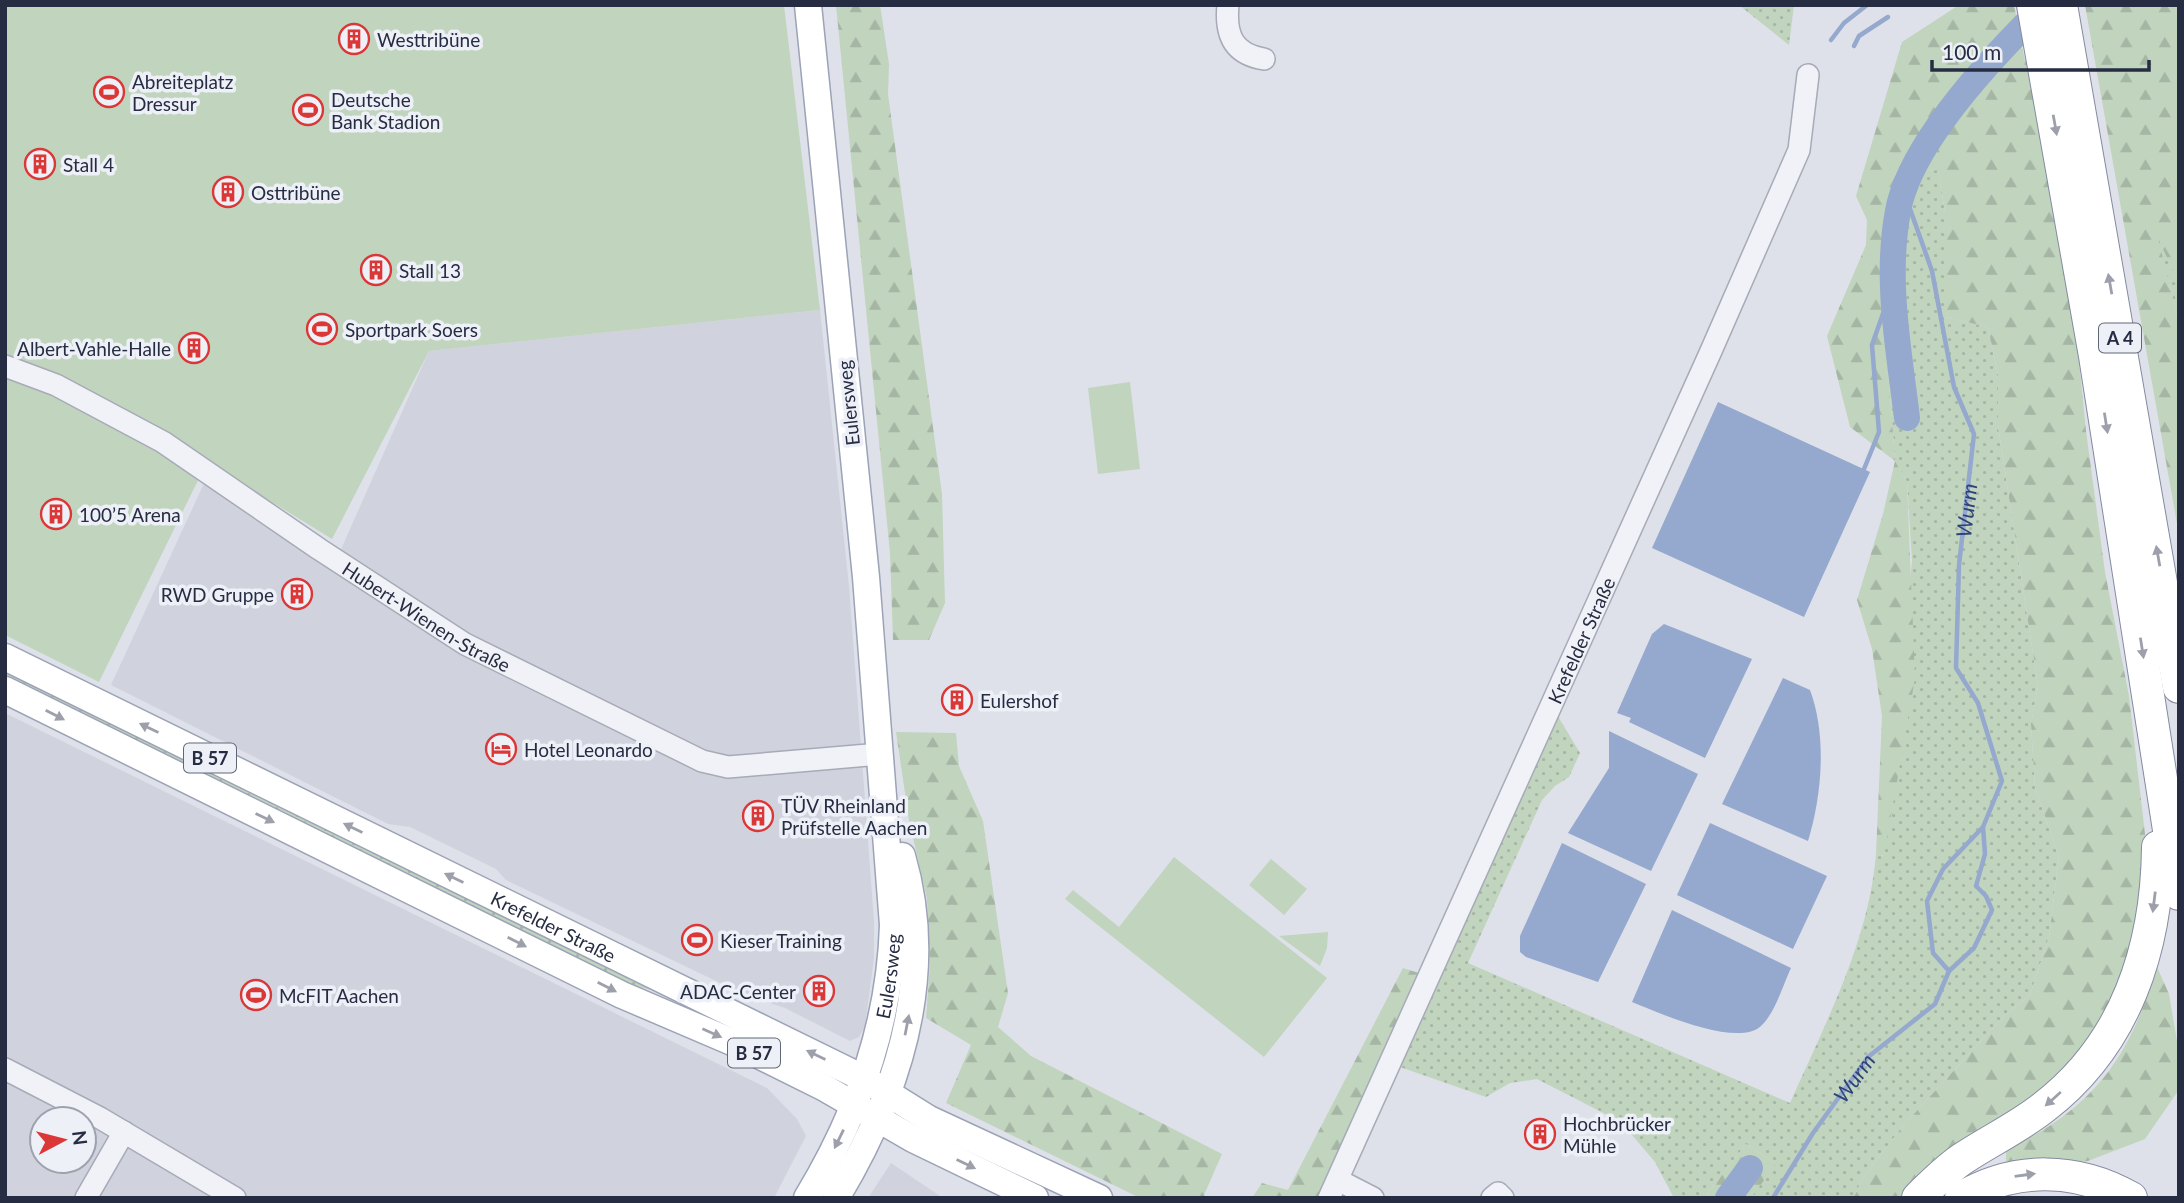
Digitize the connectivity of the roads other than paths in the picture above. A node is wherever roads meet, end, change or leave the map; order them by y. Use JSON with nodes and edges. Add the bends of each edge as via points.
{"nodes":[{"id":1,"x":808,"y":5,"type":"edge"},
{"id":2,"x":1228,"y":5,"type":"edge"},
{"id":3,"x":2033,"y":5,"type":"edge"},
{"id":4,"x":2061,"y":5,"type":"edge"},
{"id":5,"x":2057,"y":55,"type":"junction"},
{"id":6,"x":1264,"y":60,"type":"dead end"},
{"id":7,"x":1808,"y":75,"type":"dead end"},
{"id":8,"x":5,"y":366,"type":"edge"},
{"id":9,"x":5,"y":657,"type":"edge"},
{"id":10,"x":2179,"y":687,"type":"edge"},
{"id":11,"x":5,"y":690,"type":"edge"},
{"id":12,"x":880,"y":754,"type":"junction"},
{"id":13,"x":2160,"y":761,"type":"junction"},
{"id":14,"x":885,"y":801,"type":"junction"},
{"id":15,"x":2179,"y":894,"type":"edge"},
{"id":16,"x":5,"y":1069,"type":"edge"},
{"id":17,"x":865,"y":1079,"type":"junction"},
{"id":18,"x":890,"y":1092,"type":"junction"},
{"id":19,"x":855,"y":1105,"type":"junction"},
{"id":20,"x":878,"y":1120,"type":"junction"},
{"id":21,"x":124,"y":1132,"type":"junction"},
{"id":22,"x":1333,"y":1189,"type":"edge"},
{"id":23,"x":86,"y":1198,"type":"edge"},
{"id":24,"x":235,"y":1198,"type":"edge"},
{"id":25,"x":807,"y":1198,"type":"edge"},
{"id":26,"x":836,"y":1198,"type":"edge"},
{"id":27,"x":1035,"y":1198,"type":"edge"},
{"id":28,"x":1099,"y":1198,"type":"edge"},
{"id":29,"x":1373,"y":1198,"type":"edge"},
{"id":30,"x":1492,"y":1198,"type":"edge"},
{"id":31,"x":1503,"y":1198,"type":"edge"},
{"id":32,"x":1918,"y":1198,"type":"edge"},
{"id":33,"x":1961,"y":1198,"type":"edge"},
{"id":34,"x":2131,"y":1198,"type":"edge"}],
"edges":[{"from":1,"to":12,"type":"main road","name":"Eulersweg"},
{"from":2,"to":6,"type":"street","via":[[1228,31],[1236,47],[1247,57]]},
{"from":3,"to":5,"type":"highway","number":"A 4"},
{"from":4,"to":5,"type":"highway","number":"A 4"},
{"from":10,"to":5,"type":"highway","number":"A 4","one_way":true},
{"from":5,"to":13,"type":"highway","number":"A 4","one_way":true},
{"from":7,"to":22,"type":"street","name":"Krefelder Straße","via":[[1798,150]]},
{"from":8,"to":12,"type":"street","name":"Hubert-Wienen-Straße","via":[[55,384],[163,442],[465,645],[702,761],[727,767]]},
{"from":17,"to":9,"type":"main road","name":"Krefelder Straße","number":"B 57","one_way":true},
{"from":11,"to":19,"type":"main road","name":"Krefelder Straße","number":"B 57","one_way":true},
{"from":12,"to":14,"type":"main road","name":"Eulersweg"},
{"from":13,"to":15,"type":"highway","number":"A 4"},
{"from":13,"to":32,"type":"highway","one_way":true,"via":[[2151,931],[2120,1018],[2092,1059],[2056,1097],[1953,1166]]},
{"from":14,"to":17,"type":"main road","name":"Eulersweg","via":[[892,969],[885,1014]]},
{"from":18,"to":14,"type":"main road","name":"Eulersweg","one_way":true,"via":[[908,1021],[915,941],[906,873]]},
{"from":16,"to":21,"type":"street"},
{"from":17,"to":18,"type":"main road","name":"Krefelder Straße","number":"B 57"},
{"from":17,"to":19,"type":"main road","name":"Eulersweg"},
{"from":18,"to":20,"type":"main road","name":"Eulersweg"},
{"from":18,"to":28,"type":"main road","name":"Krefelder Straße","number":"B 57","via":[[929,1119]]},
{"from":19,"to":20,"type":"main road","name":"Krefelder Straße","number":"B 57"},
{"from":19,"to":25,"type":"main road","name":"Eulersweg","one_way":true},
{"from":20,"to":26,"type":"main road","name":"Eulersweg"},
{"from":20,"to":27,"type":"main road","name":"Krefelder Straße","number":"B 57","one_way":true},
{"from":21,"to":23,"type":"street"},
{"from":21,"to":24,"type":"street"},
{"from":22,"to":29,"type":"street"},
{"from":30,"to":31,"type":"street","via":[[1497,1193]]},
{"from":33,"to":34,"type":"highway","one_way":true,"via":[[2002,1179],[2038,1174],[2085,1178]]}]}
